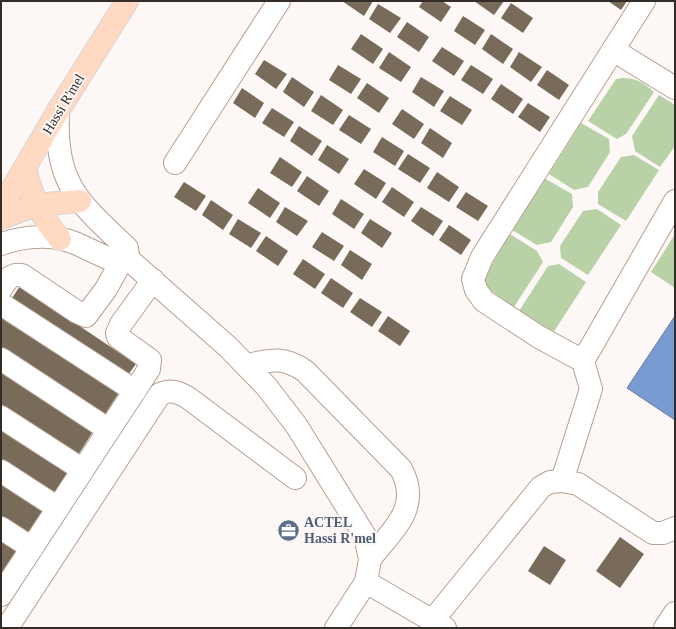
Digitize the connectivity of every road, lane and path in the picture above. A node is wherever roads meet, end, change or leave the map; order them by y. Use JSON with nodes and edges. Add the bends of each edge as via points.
{"nodes":[{"id":1,"x":127,"y":1,"type":"edge"},
{"id":2,"x":279,"y":1,"type":"edge"},
{"id":3,"x":644,"y":1,"type":"edge"},
{"id":4,"x":612,"y":50,"type":"junction"},
{"id":5,"x":675,"y":88,"type":"edge"},
{"id":6,"x":58,"y":111,"type":"junction"},
{"id":7,"x":175,"y":163,"type":"dead end"},
{"id":8,"x":25,"y":169,"type":"junction"},
{"id":9,"x":7,"y":185,"type":"edge"},
{"id":10,"x":80,"y":201,"type":"junction"},
{"id":11,"x":675,"y":201,"type":"edge"},
{"id":12,"x":36,"y":205,"type":"junction"},
{"id":13,"x":1,"y":208,"type":"edge"},
{"id":14,"x":1,"y":218,"type":"edge"},
{"id":15,"x":60,"y":239,"type":"junction"},
{"id":16,"x":1,"y":244,"type":"edge"},
{"id":17,"x":124,"y":260,"type":"junction"},
{"id":18,"x":153,"y":280,"type":"junction"},
{"id":19,"x":1,"y":289,"type":"edge"},
{"id":20,"x":1,"y":304,"type":"edge"},
{"id":21,"x":1,"y":359,"type":"edge"},
{"id":22,"x":583,"y":361,"type":"junction"},
{"id":23,"x":247,"y":366,"type":"junction"},
{"id":24,"x":135,"y":391,"type":"junction"},
{"id":25,"x":1,"y":416,"type":"edge"},
{"id":26,"x":110,"y":430,"type":"junction"},
{"id":27,"x":83,"y":470,"type":"junction"},
{"id":28,"x":1,"y":471,"type":"edge"},
{"id":29,"x":295,"y":478,"type":"dead end"},
{"id":30,"x":562,"y":481,"type":"junction"},
{"id":31,"x":58,"y":508,"type":"junction"},
{"id":32,"x":1,"y":528,"type":"edge"},
{"id":33,"x":675,"y":528,"type":"edge"},
{"id":34,"x":32,"y":548,"type":"junction"},
{"id":35,"x":370,"y":559,"type":"junction"},
{"id":36,"x":366,"y":582,"type":"junction"},
{"id":37,"x":3,"y":589,"type":"edge"},
{"id":38,"x":675,"y":613,"type":"edge"},
{"id":39,"x":439,"y":624,"type":"edge"},
{"id":40,"x":7,"y":628,"type":"edge"},
{"id":41,"x":336,"y":628,"type":"edge"},
{"id":42,"x":665,"y":628,"type":"edge"}],
"edges":[{"from":1,"to":6,"type":"main road","name":"Hassi R'mel"},
{"from":2,"to":7,"type":"street"},
{"from":3,"to":4,"type":"street"},
{"from":4,"to":5,"type":"street"},
{"from":4,"to":22,"type":"street","via":[[482,257],[473,279],[476,290],[484,301],[539,337]]},
{"from":6,"to":8,"type":"main road","name":"Hassi R'mel"},
{"from":6,"to":10,"type":"street","via":[[59,150],[65,174]]},
{"from":8,"to":9,"type":"main road","name":"Hassi R'mel"},
{"from":8,"to":12,"type":"main road"},
{"from":9,"to":13,"type":"main road","name":"Hassi R'mel"},
{"from":10,"to":12,"type":"main road"},
{"from":10,"to":17,"type":"street","via":[[127,248],[129,252]]},
{"from":11,"to":22,"type":"street"},
{"from":12,"to":14,"type":"main road"},
{"from":12,"to":15,"type":"main road"},
{"from":15,"to":16,"type":"street","via":[[28,238]]},
{"from":15,"to":17,"type":"street","via":[[113,261]]},
{"from":17,"to":18,"type":"street"},
{"from":17,"to":19,"type":"street","via":[[86,316],[22,275],[10,277]]},
{"from":18,"to":23,"type":"street"},
{"from":18,"to":24,"type":"street","via":[[118,330],[118,337],[146,357],[151,364]]},
{"from":20,"to":24,"type":"street"},
{"from":21,"to":26,"type":"street"},
{"from":22,"to":30,"type":"street","via":[[591,389]]},
{"from":23,"to":35,"type":"street","via":[[274,396],[300,432],[365,536]]},
{"from":23,"to":35,"type":"street","via":[[282,360],[305,371],[401,469],[407,480],[408,505],[403,516]]},
{"from":24,"to":26,"type":"street"},
{"from":25,"to":27,"type":"street"},
{"from":26,"to":27,"type":"street"},
{"from":27,"to":31,"type":"street"},
{"from":28,"to":31,"type":"street"},
{"from":29,"to":40,"type":"street","via":[[187,397],[176,391],[160,394]]},
{"from":30,"to":33,"type":"street","via":[[578,484],[653,533]]},
{"from":30,"to":39,"type":"street","via":[[550,482],[541,487]]},
{"from":31,"to":34,"type":"street"},
{"from":32,"to":34,"type":"street"},
{"from":34,"to":37,"type":"street"},
{"from":35,"to":36,"type":"street"},
{"from":36,"to":39,"type":"street"},
{"from":36,"to":41,"type":"street"},
{"from":38,"to":42,"type":"street"}]}
